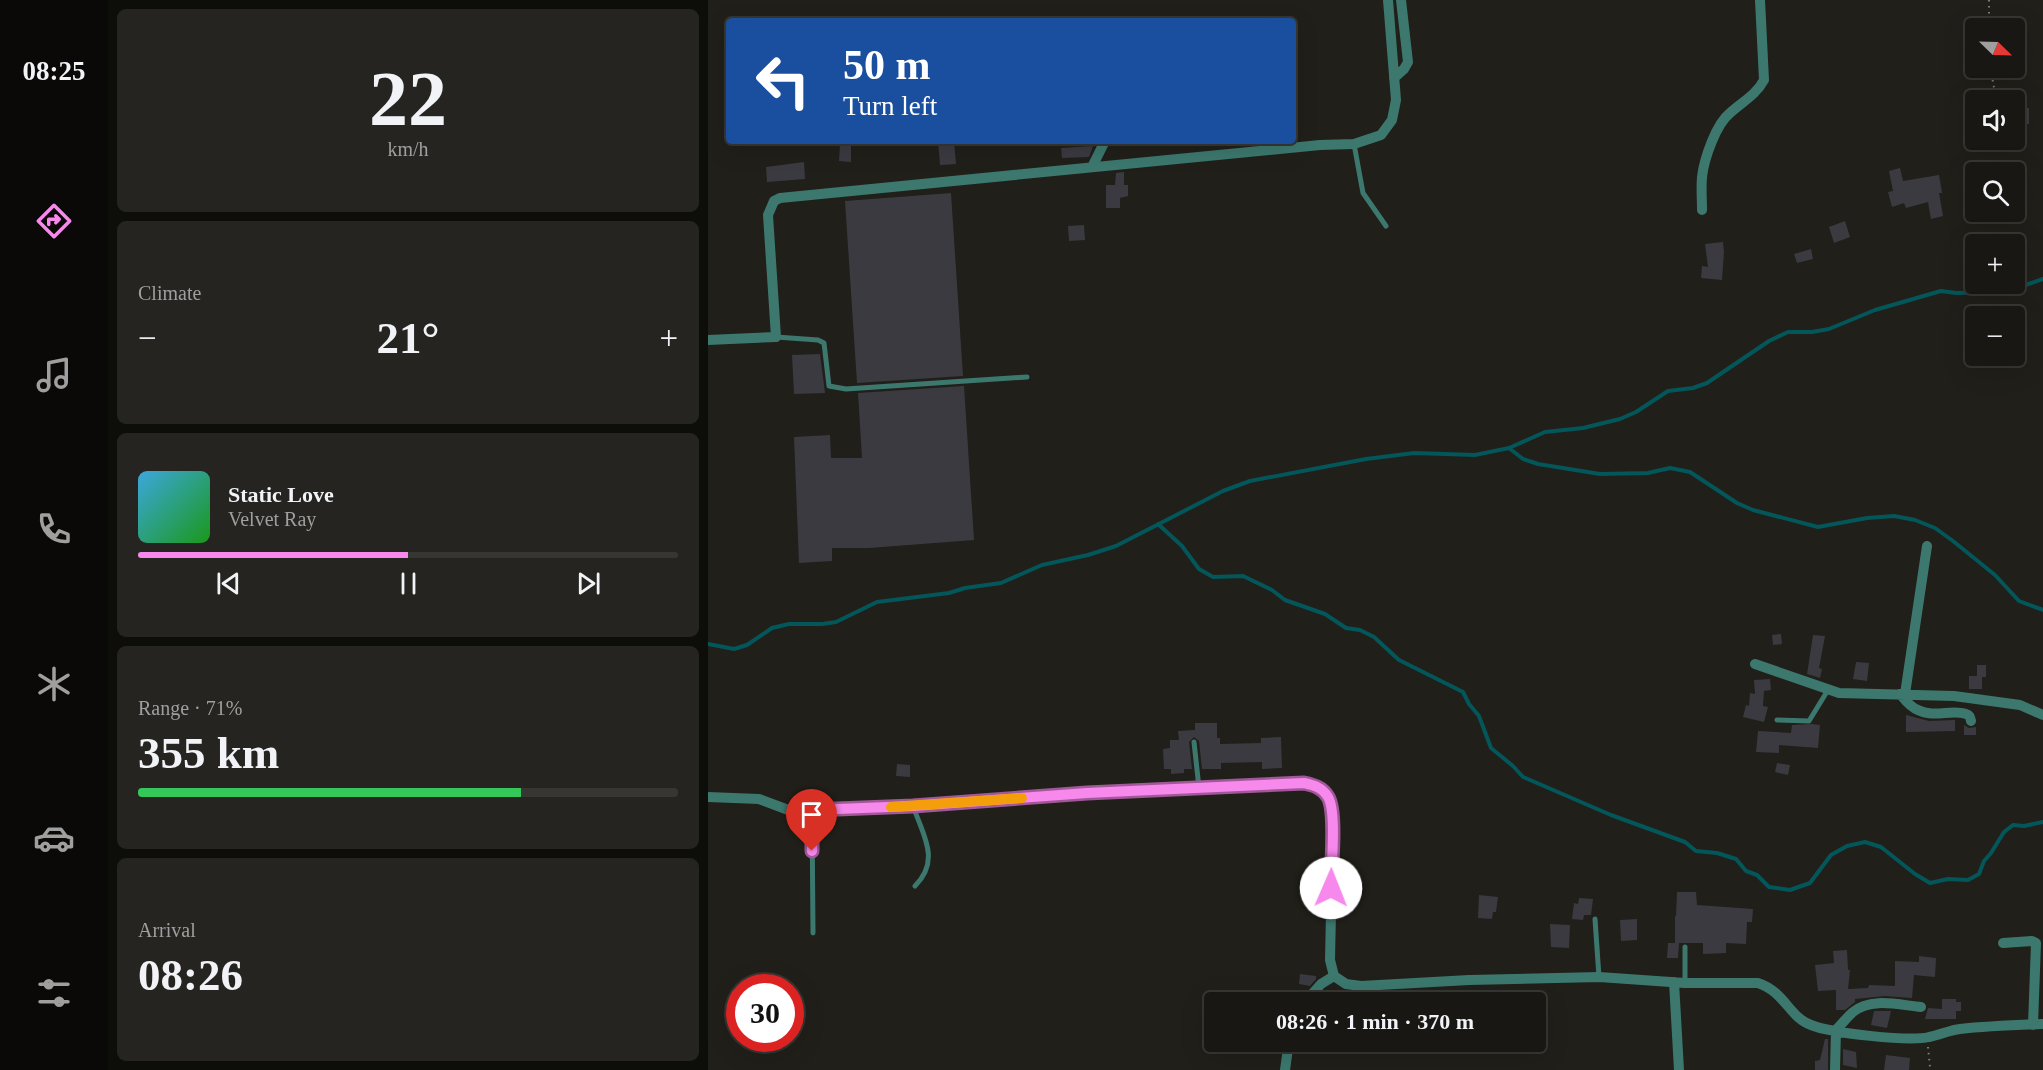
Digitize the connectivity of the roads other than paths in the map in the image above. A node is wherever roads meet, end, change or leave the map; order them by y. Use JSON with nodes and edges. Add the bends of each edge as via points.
{"nodes":[{"id":1,"x":1388,"y":0,"type":"edge"},
{"id":2,"x":1401,"y":0,"type":"edge"},
{"id":3,"x":1760,"y":0,"type":"edge"},
{"id":4,"x":1394,"y":78,"type":"junction"},
{"id":5,"x":1104,"y":144,"type":"edge"},
{"id":6,"x":1354,"y":144,"type":"junction"},
{"id":7,"x":1092,"y":167,"type":"junction"},
{"id":8,"x":1702,"y":210,"type":"dead end"},
{"id":9,"x":1386,"y":226,"type":"dead end"},
{"id":10,"x":776,"y":337,"type":"junction"},
{"id":11,"x":708,"y":340,"type":"edge"},
{"id":12,"x":1027,"y":377,"type":"dead end"},
{"id":13,"x":1927,"y":546,"type":"dead end"},
{"id":14,"x":1755,"y":664,"type":"dead end"},
{"id":15,"x":1828,"y":690,"type":"junction"},
{"id":16,"x":1903,"y":694,"type":"junction"},
{"id":17,"x":2043,"y":714,"type":"edge"},
{"id":18,"x":1777,"y":720,"type":"dead end"},
{"id":19,"x":1971,"y":721,"type":"dead end"},
{"id":20,"x":1194,"y":742,"type":"dead end"},
{"id":21,"x":1199,"y":788,"type":"junction"},
{"id":22,"x":708,"y":797,"type":"edge"},
{"id":23,"x":913,"y":806,"type":"junction"},
{"id":24,"x":812,"y":810,"type":"junction"},
{"id":25,"x":915,"y":886,"type":"dead end"},
{"id":26,"x":1596,"y":919,"type":"dead end"},
{"id":27,"x":813,"y":933,"type":"dead end"},
{"id":28,"x":2003,"y":943,"type":"dead end"},
{"id":29,"x":1685,"y":947,"type":"dead end"},
{"id":30,"x":1334,"y":975,"type":"junction"},
{"id":31,"x":1599,"y":976,"type":"junction"},
{"id":32,"x":1679,"y":983,"type":"junction"},
{"id":33,"x":1314,"y":992,"type":"edge"},
{"id":34,"x":1921,"y":1007,"type":"dead end"},
{"id":35,"x":2038,"y":1024,"type":"edge"},
{"id":36,"x":1836,"y":1030,"type":"junction"},
{"id":37,"x":1287,"y":1052,"type":"edge"},
{"id":38,"x":1285,"y":1070,"type":"edge"},
{"id":39,"x":1679,"y":1070,"type":"edge"},
{"id":40,"x":1835,"y":1070,"type":"edge"}],
"edges":[{"from":1,"to":4,"type":"street"},
{"from":2,"to":4,"type":"street","via":[[1408,62]]},
{"from":3,"to":8,"type":"street","via":[[1764,80],[1759,89],[1727,114],[1718,129],[1702,177]]},
{"from":4,"to":6,"type":"street","via":[[1396,100],[1392,120],[1382,135]]},
{"from":5,"to":7,"type":"street"},
{"from":6,"to":7,"type":"street"},
{"from":6,"to":9,"type":"lane","via":[[1363,192]]},
{"from":7,"to":10,"type":"street","via":[[774,201],[768,215]]},
{"from":10,"to":11,"type":"street"},
{"from":10,"to":12,"type":"lane","via":[[818,340],[824,344],[829,386],[846,389]]},
{"from":13,"to":16,"type":"street"},
{"from":14,"to":15,"type":"street"},
{"from":15,"to":16,"type":"street"},
{"from":15,"to":18,"type":"lane","via":[[1809,721]]},
{"from":16,"to":17,"type":"street","via":[[1991,700]]},
{"from":16,"to":19,"type":"street","via":[[1909,705],[1919,711],[1965,714]]},
{"from":20,"to":21,"type":"lane"},
{"from":21,"to":23,"type":"street"},
{"from":21,"to":30,"type":"street","via":[[1304,783],[1319,787],[1329,797],[1333,816],[1330,960]]},
{"from":22,"to":24,"type":"street","via":[[759,799],[784,810]]},
{"from":23,"to":24,"type":"street"},
{"from":23,"to":25,"type":"lane","via":[[929,855],[923,878]]},
{"from":24,"to":27,"type":"lane"},
{"from":26,"to":31,"type":"lane"},
{"from":28,"to":35,"type":"street","via":[[2036,943]]},
{"from":29,"to":32,"type":"lane"},
{"from":30,"to":31,"type":"street","via":[[1346,984],[1361,986]]},
{"from":30,"to":33,"type":"street"},
{"from":31,"to":32,"type":"street"},
{"from":32,"to":36,"type":"street","via":[[1769,986],[1810,1025]]},
{"from":32,"to":39,"type":"street"},
{"from":34,"to":36,"type":"street","via":[[1865,1005]]},
{"from":35,"to":36,"type":"street","via":[[1958,1029],[1928,1038]]},
{"from":36,"to":40,"type":"street"},
{"from":37,"to":38,"type":"street"}]}
